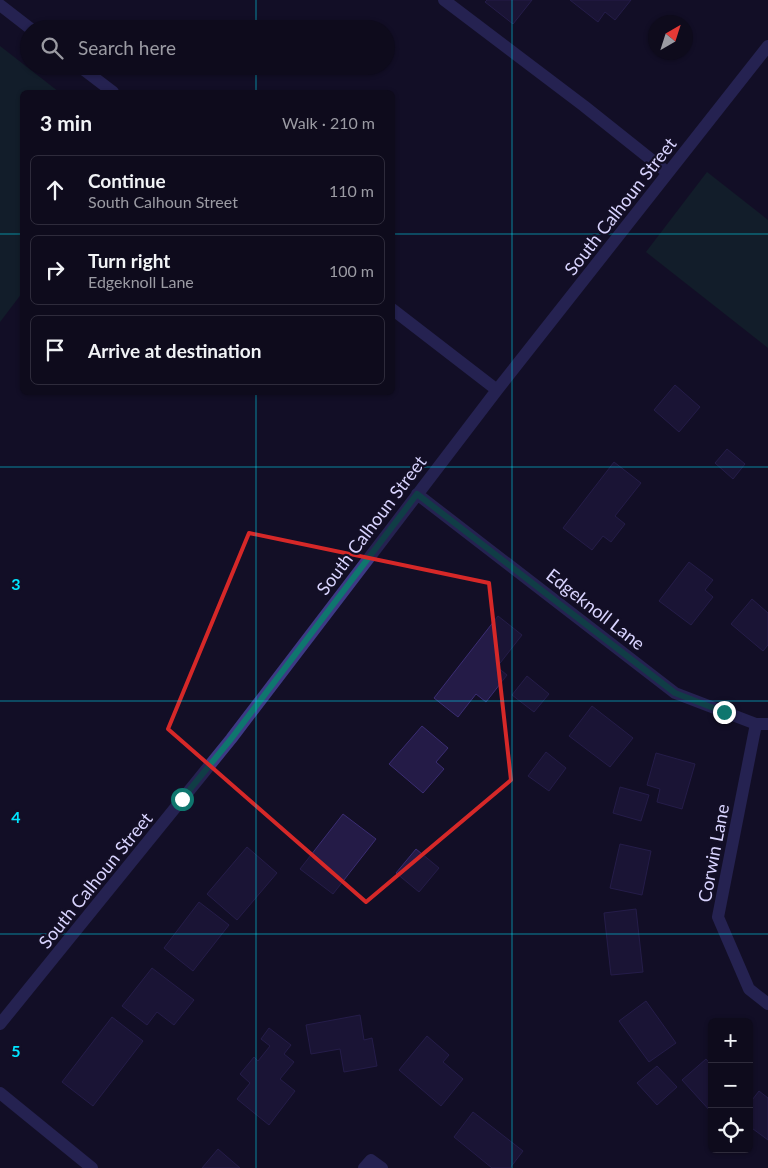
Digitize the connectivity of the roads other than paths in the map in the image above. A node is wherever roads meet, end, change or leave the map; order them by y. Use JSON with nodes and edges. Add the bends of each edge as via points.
{"nodes":[{"id":1,"x":444,"y":0,"type":"edge"},
{"id":2,"x":0,"y":5,"type":"edge"},
{"id":3,"x":20,"y":20,"type":"edge"},
{"id":4,"x":768,"y":46,"type":"edge"},
{"id":5,"x":91,"y":75,"type":"edge"},
{"id":6,"x":110,"y":90,"type":"edge"},
{"id":7,"x":668,"y":174,"type":"junction"},
{"id":8,"x":395,"y":311,"type":"edge"},
{"id":9,"x":496,"y":390,"type":"junction"},
{"id":10,"x":417,"y":494,"type":"junction"},
{"id":11,"x":762,"y":724,"type":"edge"},
{"id":12,"x":768,"y":1004,"type":"edge"},
{"id":13,"x":0,"y":1024,"type":"edge"},
{"id":14,"x":0,"y":1093,"type":"edge"},
{"id":15,"x":368,"y":1164,"type":"edge"},
{"id":16,"x":92,"y":1168,"type":"edge"},
{"id":17,"x":382,"y":1168,"type":"edge"}],
"edges":[{"from":1,"to":7,"type":"street"},
{"from":2,"to":3,"type":"street"},
{"from":4,"to":7,"type":"street","name":"South Calhoun Street"},
{"from":5,"to":6,"type":"street"},
{"from":7,"to":9,"type":"street","name":"South Calhoun Street"},
{"from":8,"to":9,"type":"street"},
{"from":9,"to":10,"type":"street","name":"South Calhoun Street"},
{"from":10,"to":11,"type":"street","name":"Edgeknoll Lane","via":[[675,693]]},
{"from":10,"to":13,"type":"street","name":"South Calhoun Street","via":[[231,739]]},
{"from":11,"to":12,"type":"street","name":"Corwin Lane","via":[[718,917],[749,989]]},
{"from":14,"to":16,"type":"street"},
{"from":15,"to":17,"type":"street"}]}
